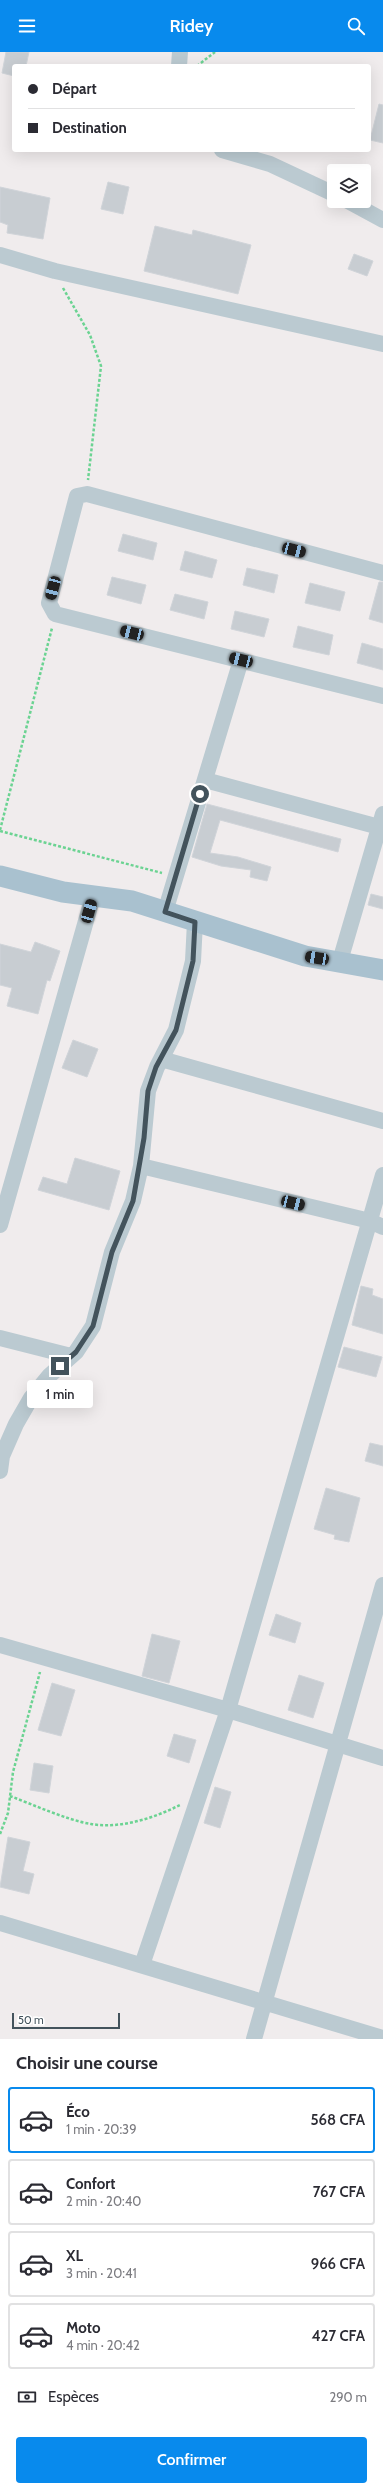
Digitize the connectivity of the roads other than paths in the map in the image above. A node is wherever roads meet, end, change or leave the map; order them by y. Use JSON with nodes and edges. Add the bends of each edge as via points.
{"nodes":[{"id":1,"x":180,"y":52,"type":"edge"},
{"id":2,"x":179,"y":64,"type":"edge"},
{"id":3,"x":229,"y":152,"type":"edge"},
{"id":4,"x":327,"y":191,"type":"edge"},
{"id":5,"x":361,"y":208,"type":"edge"},
{"id":6,"x":383,"y":220,"type":"edge"},
{"id":7,"x":0,"y":255,"type":"edge"},
{"id":8,"x":383,"y":344,"type":"edge"},
{"id":9,"x":383,"y":573,"type":"edge"},
{"id":10,"x":241,"y":660,"type":"junction"},
{"id":11,"x":383,"y":696,"type":"edge"},
{"id":12,"x":205,"y":780,"type":"junction"},
{"id":13,"x":382,"y":823,"type":"edge"},
{"id":14,"x":0,"y":876,"type":"edge"},
{"id":15,"x":93,"y":896,"type":"junction"},
{"id":16,"x":165,"y":912,"type":"junction"},
{"id":17,"x":195,"y":922,"type":"junction"},
{"id":18,"x":340,"y":961,"type":"junction"},
{"id":19,"x":383,"y":970,"type":"edge"},
{"id":20,"x":161,"y":1059,"type":"junction"},
{"id":21,"x":383,"y":1121,"type":"edge"},
{"id":22,"x":141,"y":1166,"type":"junction"},
{"id":23,"x":383,"y":1175,"type":"edge"},
{"id":24,"x":376,"y":1224,"type":"edge"},
{"id":25,"x":0,"y":1225,"type":"edge"},
{"id":26,"x":0,"y":1338,"type":"edge"},
{"id":27,"x":71,"y":1356,"type":"junction"},
{"id":28,"x":0,"y":1471,"type":"edge"},
{"id":29,"x":383,"y":1585,"type":"edge"},
{"id":30,"x":0,"y":1645,"type":"edge"},
{"id":31,"x":228,"y":1710,"type":"junction"},
{"id":32,"x":338,"y":1744,"type":"junction"},
{"id":33,"x":383,"y":1758,"type":"edge"},
{"id":34,"x":0,"y":1923,"type":"edge"},
{"id":35,"x":142,"y":1965,"type":"junction"},
{"id":36,"x":264,"y":2002,"type":"junction"},
{"id":37,"x":359,"y":2035,"type":"edge"},
{"id":38,"x":383,"y":2038,"type":"edge"},
{"id":39,"x":254,"y":2039,"type":"edge"}],
"edges":[{"from":1,"to":2,"type":"street"},
{"from":3,"to":4,"type":"street","via":[[270,164]]},
{"from":5,"to":6,"type":"street"},
{"from":7,"to":8,"type":"street","via":[[55,272]]},
{"from":9,"to":10,"type":"street","via":[[86,494],[77,496],[49,603],[55,614]]},
{"from":10,"to":11,"type":"street"},
{"from":10,"to":12,"type":"street"},
{"from":12,"to":13,"type":"street"},
{"from":12,"to":16,"type":"street"},
{"from":13,"to":18,"type":"street"},
{"from":14,"to":15,"type":"main road","via":[[63,892]]},
{"from":15,"to":16,"type":"main road","via":[[132,901]]},
{"from":15,"to":25,"type":"street"},
{"from":16,"to":17,"type":"main road"},
{"from":17,"to":18,"type":"main road","via":[[305,956]]},
{"from":17,"to":20,"type":"street","via":[[193,961],[176,1030]]},
{"from":18,"to":19,"type":"main road"},
{"from":20,"to":21,"type":"street"},
{"from":20,"to":22,"type":"street","via":[[148,1091]]},
{"from":22,"to":24,"type":"street"},
{"from":22,"to":27,"type":"street","via":[[133,1201],[112,1252],[93,1326]]},
{"from":23,"to":24,"type":"street"},
{"from":24,"to":31,"type":"street"},
{"from":26,"to":27,"type":"street"},
{"from":27,"to":28,"type":"street","via":[[49,1376],[31,1398],[2,1456]]},
{"from":29,"to":32,"type":"street"},
{"from":30,"to":31,"type":"street"},
{"from":31,"to":32,"type":"street"},
{"from":31,"to":35,"type":"street"},
{"from":32,"to":33,"type":"street"},
{"from":32,"to":36,"type":"street"},
{"from":34,"to":35,"type":"street"},
{"from":35,"to":36,"type":"street"},
{"from":36,"to":37,"type":"street"},
{"from":36,"to":39,"type":"street"},
{"from":37,"to":38,"type":"street"}]}
